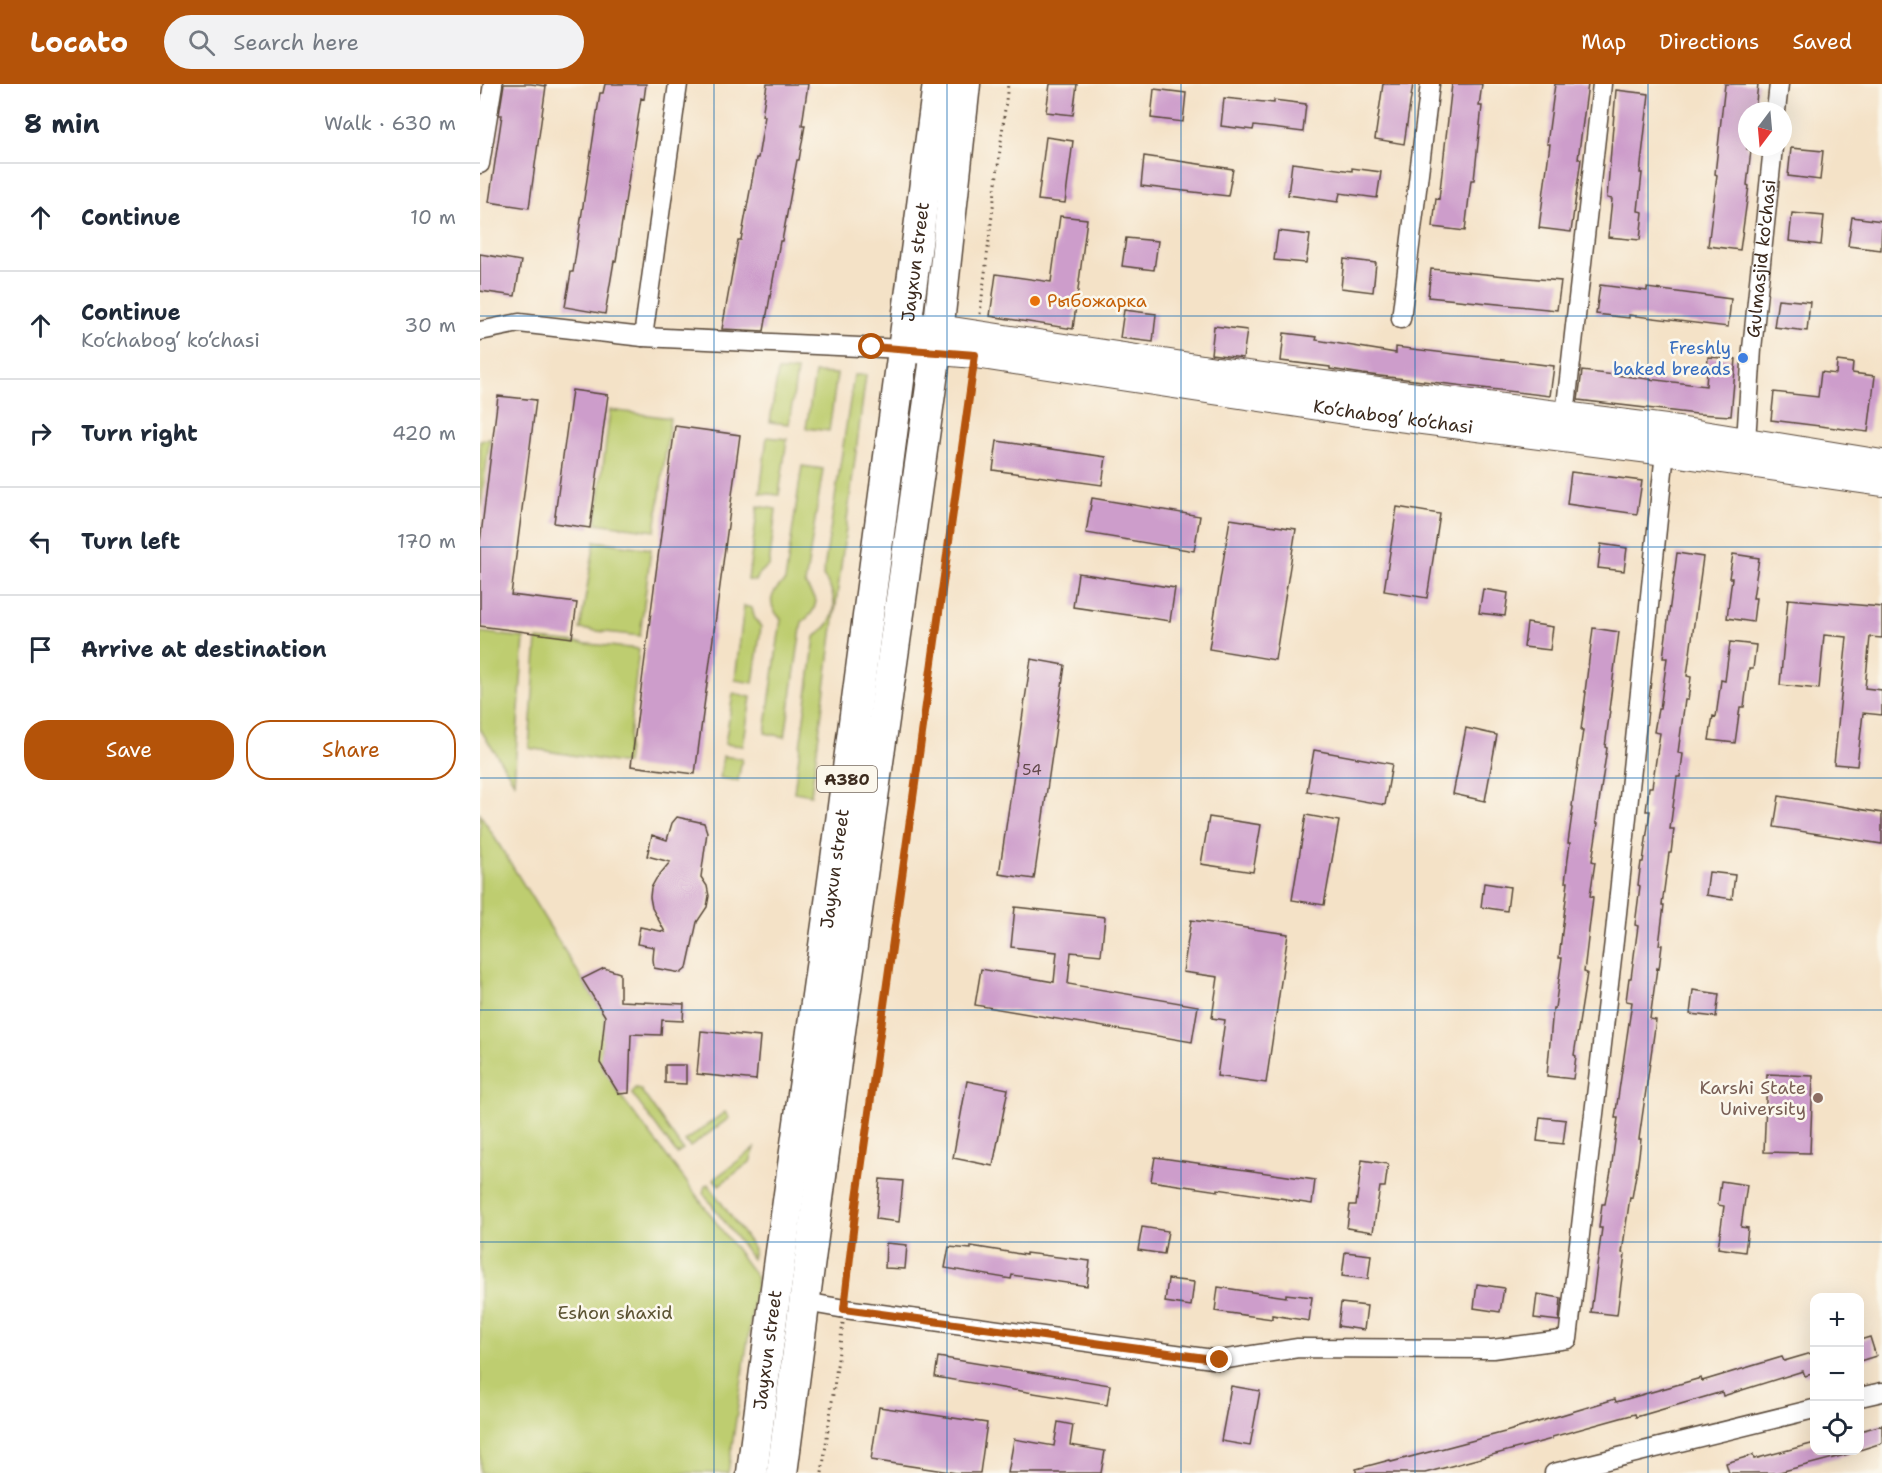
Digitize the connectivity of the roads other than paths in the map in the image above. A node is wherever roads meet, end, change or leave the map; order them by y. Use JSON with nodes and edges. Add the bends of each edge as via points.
{"nodes":[{"id":1,"x":493,"y":84,"type":"edge"},
{"id":2,"x":678,"y":84,"type":"edge"},
{"id":3,"x":938,"y":84,"type":"edge"},
{"id":4,"x":965,"y":84,"type":"edge"},
{"id":5,"x":1430,"y":84,"type":"edge"},
{"id":6,"x":1602,"y":84,"type":"edge"},
{"id":7,"x":1779,"y":84,"type":"edge"},
{"id":8,"x":1777,"y":102,"type":"edge"},
{"id":9,"x":1772,"y":156,"type":"edge"},
{"id":10,"x":480,"y":164,"type":"edge"},
{"id":11,"x":1401,"y":319,"type":"dead end"},
{"id":12,"x":480,"y":331,"type":"edge"},
{"id":13,"x":643,"y":337,"type":"junction"},
{"id":14,"x":906,"y":337,"type":"junction"},
{"id":15,"x":938,"y":340,"type":"junction"},
{"id":16,"x":976,"y":344,"type":"junction"},
{"id":17,"x":1565,"y":415,"type":"junction"},
{"id":18,"x":1746,"y":441,"type":"junction"},
{"id":19,"x":1665,"y":452,"type":"junction"},
{"id":20,"x":1882,"y":463,"type":"edge"},
{"id":21,"x":1882,"y":483,"type":"edge"},
{"id":22,"x":868,"y":618,"type":"junction"},
{"id":23,"x":898,"y":621,"type":"junction"},
{"id":24,"x":822,"y":1060,"type":"junction"},
{"id":25,"x":778,"y":1273,"type":"junction"},
{"id":26,"x":807,"y":1289,"type":"junction"},
{"id":27,"x":1882,"y":1392,"type":"edge"},
{"id":28,"x":1864,"y":1396,"type":"edge"},
{"id":29,"x":1810,"y":1410,"type":"edge"},
{"id":30,"x":752,"y":1473,"type":"edge"},
{"id":31,"x":782,"y":1473,"type":"edge"},
{"id":32,"x":1554,"y":1473,"type":"edge"}],
"edges":[{"from":1,"to":10,"type":"street"},
{"from":2,"to":13,"type":"street"},
{"from":3,"to":14,"type":"highway","name":"Jayxun street","number":"A380"},
{"from":4,"to":15,"type":"highway","name":"Jayxun street","number":"A380"},
{"from":5,"to":11,"type":"street"},
{"from":6,"to":17,"type":"street"},
{"from":7,"to":8,"type":"street"},
{"from":9,"to":18,"type":"street","name":"Gulmasjid ko'chasi"},
{"from":12,"to":13,"type":"street","via":[[519,323]]},
{"from":13,"to":14,"type":"street"},
{"from":14,"to":15,"type":"main road","name":"Ko‘chabog‘ ko‘chasi"},
{"from":14,"to":22,"type":"highway","name":"Jayxun street","number":"A380"},
{"from":15,"to":16,"type":"main road","name":"Ko‘chabog‘ ko‘chasi"},
{"from":15,"to":23,"type":"highway","name":"Jayxun street","number":"A380"},
{"from":16,"to":17,"type":"main road","name":"Ko‘chabog‘ ko‘chasi"},
{"from":16,"to":19,"type":"main road","name":"Ko‘chabog‘ ko‘chasi","via":[[1352,412]]},
{"from":17,"to":18,"type":"main road","name":"Ko‘chabog‘ ko‘chasi"},
{"from":18,"to":20,"type":"main road","name":"Ko‘chabog‘ ko‘chasi"},
{"from":19,"to":21,"type":"main road","name":"Ko‘chabog‘ ko‘chasi"},
{"from":19,"to":26,"type":"street","via":[[1568,1339],[1493,1350],[1298,1348],[1220,1360],[844,1309]]},
{"from":22,"to":23,"type":"highway"},
{"from":22,"to":24,"type":"highway","name":"Jayxun street","number":"A380"},
{"from":23,"to":24,"type":"highway","name":"Jayxun street","number":"A380"},
{"from":24,"to":25,"type":"highway","name":"Jayxun street","number":"A380"},
{"from":24,"to":26,"type":"highway","name":"Jayxun street","number":"A380"},
{"from":25,"to":26,"type":"highway"},
{"from":25,"to":30,"type":"highway","name":"Jayxun street","number":"A380"},
{"from":26,"to":31,"type":"highway","name":"Jayxun street","number":"A380"},
{"from":27,"to":28,"type":"street"},
{"from":29,"to":32,"type":"street"}]}
